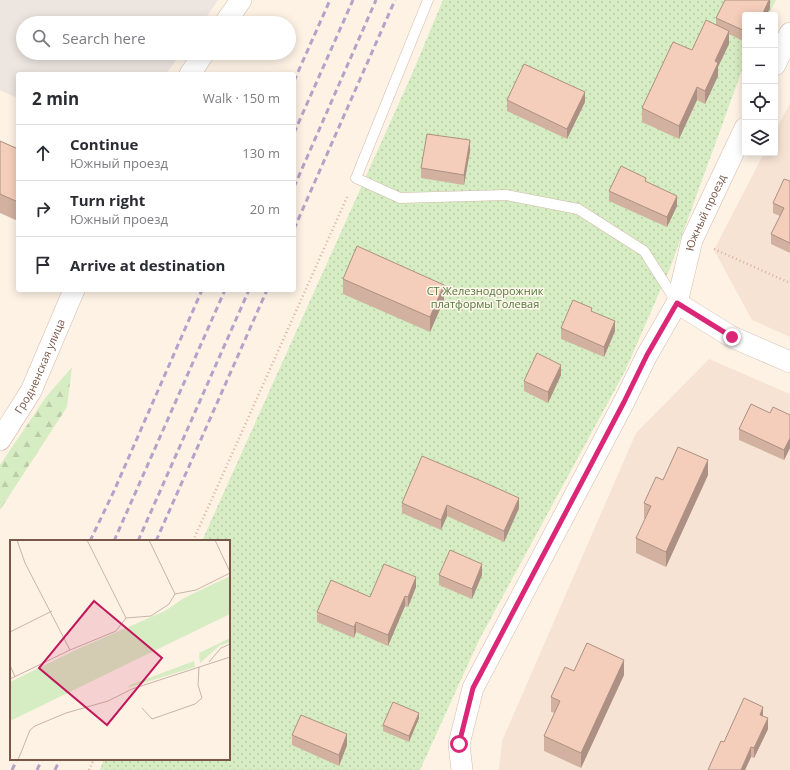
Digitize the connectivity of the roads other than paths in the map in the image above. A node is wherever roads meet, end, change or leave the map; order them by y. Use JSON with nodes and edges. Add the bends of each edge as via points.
{"nodes":[{"id":1,"x":241,"y":0,"type":"edge"},
{"id":2,"x":428,"y":0,"type":"edge"},
{"id":3,"x":230,"y":16,"type":"edge"},
{"id":4,"x":790,"y":33,"type":"edge"},
{"id":5,"x":778,"y":58,"type":"edge"},
{"id":6,"x":199,"y":60,"type":"edge"},
{"id":7,"x":191,"y":72,"type":"edge"},
{"id":8,"x":742,"y":134,"type":"edge"},
{"id":9,"x":73,"y":292,"type":"edge"},
{"id":10,"x":677,"y":303,"type":"junction"},
{"id":11,"x":790,"y":362,"type":"edge"},
{"id":12,"x":0,"y":440,"type":"edge"},
{"id":13,"x":462,"y":770,"type":"edge"}],
"edges":[{"from":1,"to":3,"type":"street"},
{"from":2,"to":10,"type":"lane","via":[[356,178],[400,198],[506,196],[578,209],[644,251]]},
{"from":4,"to":5,"type":"street"},
{"from":6,"to":7,"type":"street"},
{"from":8,"to":10,"type":"street","name":"Южный проезд","via":[[692,240]]},
{"from":9,"to":12,"type":"street","name":"Гродненская улица","via":[[31,391]]},
{"from":10,"to":11,"type":"street","via":[[732,337]]},
{"from":10,"to":13,"type":"street","name":"Южный проезд","via":[[647,355],[473,688],[459,744]]}]}
